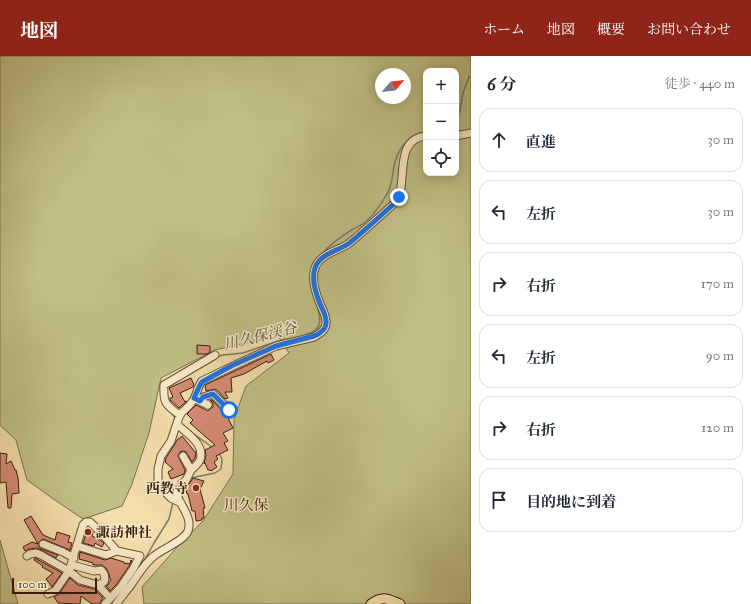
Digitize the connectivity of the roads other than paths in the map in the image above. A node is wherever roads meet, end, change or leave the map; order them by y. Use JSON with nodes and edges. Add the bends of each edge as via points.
{"nodes":[{"id":1,"x":471,"y":133,"type":"edge"},
{"id":2,"x":459,"y":135,"type":"edge"},
{"id":3,"x":423,"y":137,"type":"edge"},
{"id":4,"x":215,"y":355,"type":"dead end"},
{"id":5,"x":197,"y":399,"type":"junction"},
{"id":6,"x":208,"y":405,"type":"dead end"},
{"id":7,"x":229,"y":410,"type":"dead end"},
{"id":8,"x":180,"y":414,"type":"junction"},
{"id":9,"x":177,"y":423,"type":"junction"},
{"id":10,"x":183,"y":456,"type":"dead end"},
{"id":11,"x":191,"y":470,"type":"junction"},
{"id":12,"x":181,"y":503,"type":"junction"},
{"id":13,"x":43,"y":544,"type":"dead end"},
{"id":14,"x":77,"y":546,"type":"junction"},
{"id":15,"x":117,"y":551,"type":"junction"},
{"id":16,"x":27,"y":556,"type":"dead end"},
{"id":17,"x":72,"y":565,"type":"junction"},
{"id":18,"x":98,"y":585,"type":"junction"},
{"id":19,"x":123,"y":590,"type":"junction"},
{"id":20,"x":48,"y":594,"type":"dead end"},
{"id":21,"x":107,"y":601,"type":"edge"},
{"id":22,"x":116,"y":604,"type":"edge"},
{"id":23,"x":371,"y":604,"type":"edge"},
{"id":24,"x":400,"y":604,"type":"edge"}],
"edges":[{"from":1,"to":2,"type":"street"},
{"from":3,"to":5,"type":"street","via":[[409,145],[404,158],[401,192],[397,201],[348,244],[317,263],[314,276],[316,292],[326,320],[320,334],[276,346],[231,366],[202,382]]},
{"from":4,"to":8,"type":"street","via":[[164,385],[163,397],[166,404]]},
{"from":5,"to":6,"type":"street"},
{"from":5,"to":7,"type":"street","via":[[213,394]]},
{"from":5,"to":8,"type":"street"},
{"from":8,"to":9,"type":"street"},
{"from":9,"to":11,"type":"street","via":[[200,447],[200,461]]},
{"from":9,"to":12,"type":"street","via":[[171,441],[161,456],[158,482],[171,498]]},
{"from":10,"to":11,"type":"street"},
{"from":11,"to":12,"type":"street","via":[[177,490]]},
{"from":12,"to":19,"type":"street","via":[[190,523],[188,533],[154,556]]},
{"from":13,"to":17,"type":"street","via":[[63,552]]},
{"from":14,"to":15,"type":"street","via":[[106,555]]},
{"from":14,"to":15,"type":"street","via":[[83,525],[90,522]]},
{"from":14,"to":17,"type":"street"},
{"from":15,"to":19,"type":"street","via":[[140,556]]},
{"from":16,"to":17,"type":"street","via":[[36,552]]},
{"from":17,"to":18,"type":"street","via":[[80,580]]},
{"from":17,"to":18,"type":"street","via":[[94,571],[101,570],[105,579]]},
{"from":17,"to":20,"type":"street","via":[[55,591]]},
{"from":18,"to":21,"type":"street"},
{"from":19,"to":21,"type":"street"},
{"from":19,"to":22,"type":"street"},
{"from":23,"to":24,"type":"main road","via":[[387,598]]}]}
